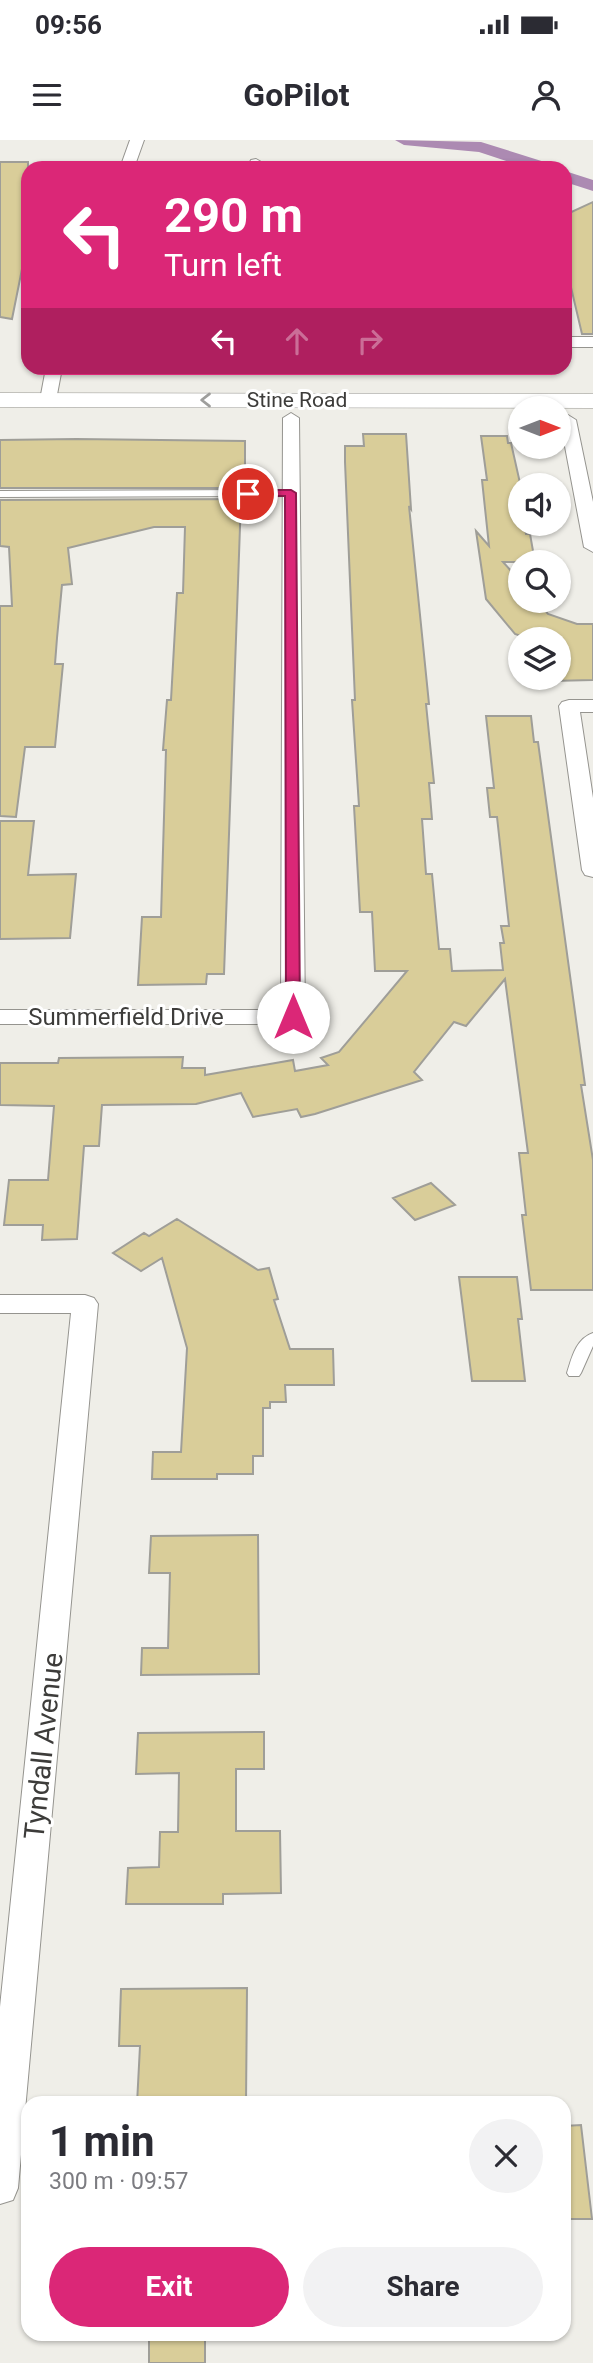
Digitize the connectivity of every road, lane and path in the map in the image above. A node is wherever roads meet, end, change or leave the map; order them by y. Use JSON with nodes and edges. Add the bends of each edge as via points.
{"nodes":[{"id":1,"x":137,"y":142,"type":"edge"},
{"id":2,"x":130,"y":161,"type":"edge"},
{"id":3,"x":572,"y":342,"type":"edge"},
{"id":4,"x":593,"y":342,"type":"edge"},
{"id":5,"x":53,"y":375,"type":"edge"},
{"id":6,"x":0,"y":400,"type":"edge"},
{"id":7,"x":447,"y":400,"type":"junction"},
{"id":8,"x":48,"y":401,"type":"junction"},
{"id":9,"x":593,"y":401,"type":"edge"},
{"id":10,"x":0,"y":411,"type":"edge"},
{"id":11,"x":0,"y":417,"type":"edge"},
{"id":12,"x":291,"y":418,"type":"junction"},
{"id":13,"x":508,"y":419,"type":"edge"},
{"id":14,"x":571,"y":420,"type":"edge"},
{"id":15,"x":593,"y":420,"type":"edge"},
{"id":16,"x":571,"y":454,"type":"edge"},
{"id":17,"x":291,"y":493,"type":"junction"},
{"id":18,"x":0,"y":494,"type":"edge"},
{"id":19,"x":593,"y":547,"type":"edge"},
{"id":20,"x":593,"y":706,"type":"edge"},
{"id":21,"x":589,"y":818,"type":"edge"},
{"id":22,"x":593,"y":870,"type":"edge"},
{"id":23,"x":0,"y":1017,"type":"edge"},
{"id":24,"x":0,"y":1304,"type":"edge"},
{"id":25,"x":593,"y":1338,"type":"edge"},
{"id":26,"x":575,"y":1373,"type":"dead end"},
{"id":27,"x":0,"y":2188,"type":"edge"}],
"edges":[{"from":1,"to":2,"type":"street"},
{"from":3,"to":4,"type":"street"},
{"from":5,"to":8,"type":"street"},
{"from":6,"to":8,"type":"main road","name":"Stine Road"},
{"from":7,"to":8,"type":"main road","name":"Stine Road","one_way":true},
{"from":7,"to":9,"type":"main road","name":"Stine Road"},
{"from":7,"to":12,"type":"main road"},
{"from":8,"to":10,"type":"main road","via":[[25,410]]},
{"from":11,"to":12,"type":"main road","name":"Stine Road"},
{"from":12,"to":13,"type":"main road","name":"Stine Road"},
{"from":12,"to":17,"type":"street"},
{"from":14,"to":15,"type":"main road"},
{"from":16,"to":19,"type":"street"},
{"from":17,"to":18,"type":"lane"},
{"from":17,"to":23,"type":"street","name":"Summerfield Drive","via":[[293,1017]]},
{"from":20,"to":21,"type":"street","via":[[569,706]]},
{"from":21,"to":22,"type":"street"},
{"from":24,"to":27,"type":"street","name":"Tyndall Avenue","via":[[85,1304]]},
{"from":25,"to":26,"type":"lane","via":[[584,1346]]}]}
